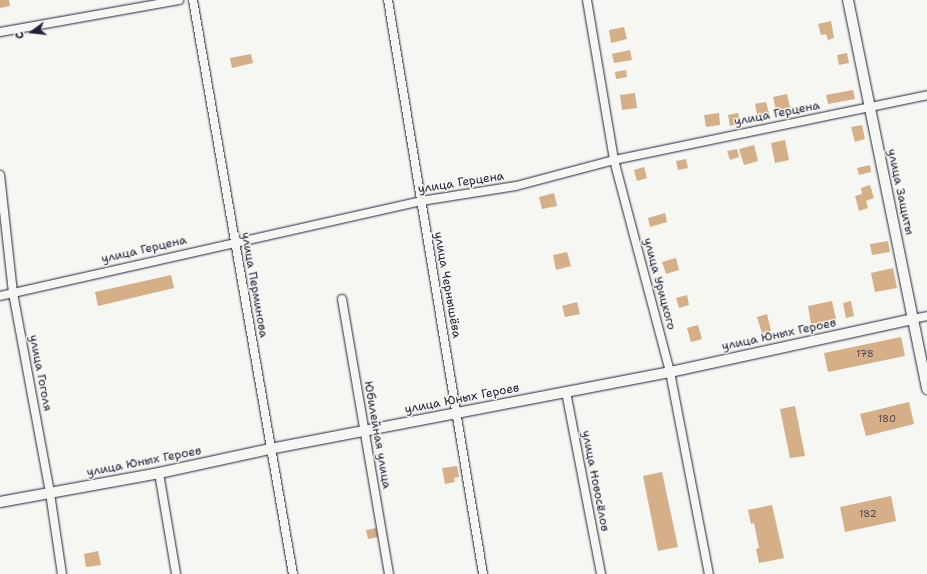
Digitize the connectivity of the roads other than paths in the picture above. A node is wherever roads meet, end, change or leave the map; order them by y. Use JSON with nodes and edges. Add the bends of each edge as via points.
{"nodes":[{"id":1,"x":179,"y":0,"type":"edge"},
{"id":2,"x":193,"y":0,"type":"edge"},
{"id":3,"x":388,"y":0,"type":"edge"},
{"id":4,"x":587,"y":0,"type":"edge"},
{"id":5,"x":848,"y":0,"type":"edge"},
{"id":6,"x":0,"y":32,"type":"edge"},
{"id":7,"x":927,"y":95,"type":"edge"},
{"id":8,"x":869,"y":108,"type":"junction"},
{"id":9,"x":614,"y":160,"type":"junction"},
{"id":10,"x":0,"y":175,"type":"edge"},
{"id":11,"x":421,"y":201,"type":"junction"},
{"id":12,"x":234,"y":241,"type":"junction"},
{"id":13,"x":13,"y":293,"type":"junction"},
{"id":14,"x":0,"y":296,"type":"edge"},
{"id":15,"x":342,"y":299,"type":"dead end"},
{"id":16,"x":927,"y":316,"type":"edge"},
{"id":17,"x":913,"y":319,"type":"junction"},
{"id":18,"x":670,"y":372,"type":"junction"},
{"id":19,"x":927,"y":389,"type":"edge"},
{"id":20,"x":566,"y":392,"type":"junction"},
{"id":21,"x":457,"y":413,"type":"junction"},
{"id":22,"x":365,"y":431,"type":"junction"},
{"id":23,"x":270,"y":449,"type":"junction"},
{"id":24,"x":160,"y":473,"type":"junction"},
{"id":25,"x":50,"y":493,"type":"junction"},
{"id":26,"x":0,"y":502,"type":"edge"},
{"id":27,"x":62,"y":574,"type":"edge"},
{"id":28,"x":176,"y":574,"type":"edge"},
{"id":29,"x":293,"y":574,"type":"edge"},
{"id":30,"x":389,"y":574,"type":"edge"},
{"id":31,"x":483,"y":574,"type":"edge"},
{"id":32,"x":601,"y":574,"type":"edge"},
{"id":33,"x":709,"y":574,"type":"edge"}],
"edges":[{"from":1,"to":6,"type":"street"},
{"from":2,"to":12,"type":"street","name":"улица Перминова"},
{"from":3,"to":11,"type":"street","name":"улица Чернышёва"},
{"from":4,"to":9,"type":"street","name":"улица Урицкого"},
{"from":5,"to":8,"type":"street","name":"улица Защиты"},
{"from":7,"to":8,"type":"street","name":"улица Герцена"},
{"from":8,"to":9,"type":"street","name":"улица Герцена"},
{"from":8,"to":17,"type":"street","name":"улица Защиты"},
{"from":9,"to":11,"type":"street","name":"улица Герцена","via":[[516,186]]},
{"from":9,"to":18,"type":"street","name":"улица Урицкого"},
{"from":10,"to":13,"type":"street","name":"улица Гоголя"},
{"from":11,"to":12,"type":"street","name":"улица Герцена"},
{"from":11,"to":21,"type":"street","name":"улица Чернышёва"},
{"from":12,"to":13,"type":"street","name":"улица Герцена"},
{"from":12,"to":23,"type":"street","name":"улица Перминова"},
{"from":13,"to":14,"type":"street","name":"улица Герцена"},
{"from":13,"to":25,"type":"street","name":"улица Гоголя"},
{"from":15,"to":22,"type":"street","name":"Юбилейная улица"},
{"from":16,"to":17,"type":"street","name":"улица Юных Героев"},
{"from":17,"to":18,"type":"street","name":"улица Юных Героев"},
{"from":17,"to":19,"type":"street","name":"улица Защиты"},
{"from":18,"to":20,"type":"street","name":"улица Юных Героев"},
{"from":18,"to":33,"type":"street","name":"улица Урицкого"},
{"from":20,"to":21,"type":"street","name":"улица Юных Героев"},
{"from":20,"to":32,"type":"street","name":"улица Новосёлов"},
{"from":21,"to":22,"type":"street","name":"улица Юных Героев"},
{"from":21,"to":31,"type":"street","name":"улица Чернышёва"},
{"from":22,"to":23,"type":"street","name":"улица Юных Героев"},
{"from":22,"to":30,"type":"street","name":"Юбилейная улица"},
{"from":23,"to":24,"type":"street","name":"улица Юных Героев"},
{"from":23,"to":29,"type":"street","name":"улица Перминова"},
{"from":24,"to":25,"type":"street","name":"улица Юных Героев"},
{"from":24,"to":28,"type":"street"},
{"from":25,"to":26,"type":"street","name":"улица Юных Героев"},
{"from":25,"to":27,"type":"street","name":"улица Гоголя"}]}
